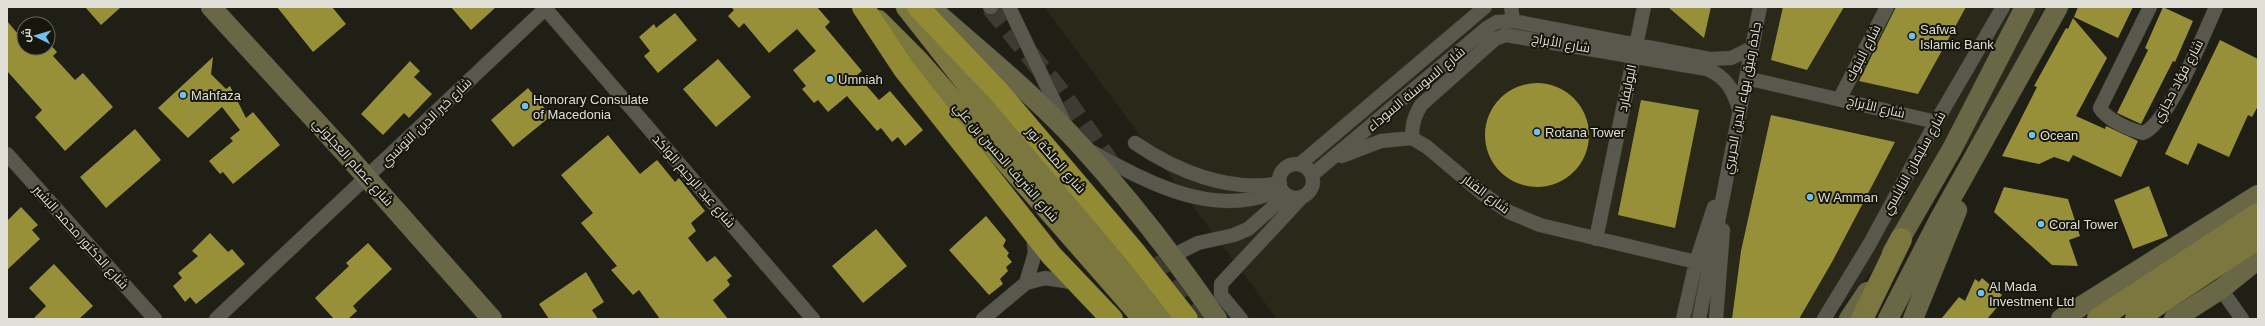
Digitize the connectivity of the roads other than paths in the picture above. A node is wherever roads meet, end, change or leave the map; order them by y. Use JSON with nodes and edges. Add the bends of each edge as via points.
{"nodes":[{"id":1,"x":211,"y":7,"type":"edge"},
{"id":2,"x":545,"y":7,"type":"edge"},
{"id":3,"x":864,"y":7,"type":"edge"},
{"id":4,"x":907,"y":7,"type":"edge"},
{"id":5,"x":918,"y":7,"type":"edge"},
{"id":6,"x":929,"y":7,"type":"edge"},
{"id":7,"x":1009,"y":7,"type":"edge"},
{"id":8,"x":1485,"y":7,"type":"edge"},
{"id":9,"x":1644,"y":7,"type":"edge"},
{"id":10,"x":1760,"y":7,"type":"edge"},
{"id":11,"x":1886,"y":7,"type":"edge"},
{"id":12,"x":2025,"y":7,"type":"edge"},
{"id":13,"x":2058,"y":7,"type":"edge"},
{"id":14,"x":2150,"y":7,"type":"edge"},
{"id":15,"x":2216,"y":7,"type":"edge"},
{"id":16,"x":2001,"y":8,"type":"edge"},
{"id":17,"x":1512,"y":14,"type":"edge"},
{"id":18,"x":1752,"y":48,"type":"junction"},
{"id":19,"x":1635,"y":51,"type":"junction"},
{"id":20,"x":1746,"y":78,"type":"junction"},
{"id":21,"x":1840,"y":98,"type":"junction"},
{"id":22,"x":1740,"y":109,"type":"junction"},
{"id":23,"x":1936,"y":122,"type":"junction"},
{"id":24,"x":1989,"y":130,"type":"junction"},
{"id":25,"x":1069,"y":134,"type":"junction"},
{"id":26,"x":1412,"y":138,"type":"junction"},
{"id":27,"x":1135,"y":142,"type":"dead end"},
{"id":28,"x":1083,"y":148,"type":"junction"},
{"id":29,"x":7,"y":154,"type":"edge"},
{"id":30,"x":1332,"y":159,"type":"junction"},
{"id":31,"x":1300,"y":164,"type":"junction"},
{"id":32,"x":1312,"y":175,"type":"junction"},
{"id":33,"x":367,"y":178,"type":"junction"},
{"id":34,"x":1283,"y":189,"type":"junction"},
{"id":35,"x":1724,"y":189,"type":"junction"},
{"id":36,"x":2258,"y":195,"type":"edge"},
{"id":37,"x":1302,"y":197,"type":"junction"},
{"id":38,"x":1720,"y":209,"type":"junction"},
{"id":39,"x":2258,"y":214,"type":"edge"},
{"id":40,"x":1033,"y":232,"type":"junction"},
{"id":41,"x":2258,"y":238,"type":"edge"},
{"id":42,"x":1596,"y":239,"type":"junction"},
{"id":43,"x":1901,"y":240,"type":"junction"},
{"id":44,"x":1172,"y":256,"type":"junction"},
{"id":45,"x":2258,"y":259,"type":"edge"},
{"id":46,"x":1696,"y":262,"type":"junction"},
{"id":47,"x":1026,"y":283,"type":"junction"},
{"id":48,"x":1078,"y":283,"type":"junction"},
{"id":49,"x":2220,"y":289,"type":"junction"},
{"id":50,"x":155,"y":319,"type":"edge"},
{"id":51,"x":216,"y":319,"type":"edge"},
{"id":52,"x":492,"y":319,"type":"edge"},
{"id":53,"x":813,"y":319,"type":"edge"},
{"id":54,"x":983,"y":319,"type":"edge"},
{"id":55,"x":1112,"y":319,"type":"edge"},
{"id":56,"x":1144,"y":319,"type":"edge"},
{"id":57,"x":1170,"y":319,"type":"edge"},
{"id":58,"x":1187,"y":319,"type":"edge"},
{"id":59,"x":1216,"y":319,"type":"edge"},
{"id":60,"x":1241,"y":319,"type":"edge"},
{"id":61,"x":1683,"y":319,"type":"edge"},
{"id":62,"x":1699,"y":319,"type":"edge"},
{"id":63,"x":1716,"y":319,"type":"edge"},
{"id":64,"x":1824,"y":319,"type":"edge"},
{"id":65,"x":1849,"y":319,"type":"edge"},
{"id":66,"x":1862,"y":319,"type":"edge"},
{"id":67,"x":1888,"y":319,"type":"edge"},
{"id":68,"x":1913,"y":319,"type":"edge"},
{"id":69,"x":2061,"y":319,"type":"edge"},
{"id":70,"x":2098,"y":319,"type":"edge"},
{"id":71,"x":2136,"y":319,"type":"edge"},
{"id":72,"x":2174,"y":319,"type":"edge"},
{"id":73,"x":2242,"y":319,"type":"edge"}],
"edges":[{"from":1,"to":33,"type":"main road","name":"شارع عصام العجلوني"},
{"from":2,"to":33,"type":"street","name":"شارع خير الدين التونسي"},
{"from":2,"to":53,"type":"street","name":"شارع عبد الرحيم الواكد"},
{"from":3,"to":40,"type":"highway","via":[[904,69]]},
{"from":3,"to":56,"type":"main road","name":"شارع الشريف الحسين بن علي","via":[[918,61]]},
{"from":4,"to":57,"type":"main road","name":"شارع الشريف الحسين بن علي","via":[[980,100]]},
{"from":5,"to":58,"type":"highway","name":"شارع الملكة نور","via":[[998,91],[1133,250]]},
{"from":6,"to":25,"type":"main road","via":[[992,61]]},
{"from":7,"to":25,"type":"street"},
{"from":8,"to":31,"type":"street","name":"شارع السوسنة السوداء"},
{"from":9,"to":19,"type":"street","name":"البوليفارد"},
{"from":10,"to":18,"type":"street","name":"جادة رفيق بهاء الدين الحريري"},
{"from":11,"to":21,"type":"street","name":"شارع البنوك"},
{"from":12,"to":43,"type":"main road","name":"شارع سليمان النابلسي","via":[[1952,149]]},
{"from":13,"to":24,"type":"main road"},
{"from":14,"to":15,"type":"street","name":"شارع فؤاد حجازي","via":[[2100,108],[2117,122],[2143,133],[2150,130],[2158,121],[2187,71]]},
{"from":16,"to":23,"type":"street","name":"شارع سليمان النابلسي"},
{"from":17,"to":19,"type":"street","name":"شارع الأبراج"},
{"from":17,"to":30,"type":"street","name":"شارع السوسنة السوداء","via":[[1488,27]]},
{"from":18,"to":19,"type":"street","name":"شارع الأبراج","via":[[1721,60]]},
{"from":18,"to":20,"type":"street","name":"جادة رفيق بهاء الدين الحريري"},
{"from":19,"to":22,"type":"street","name":"شارع الأبراج","via":[[1715,72],[1733,90]]},
{"from":19,"to":26,"type":"street","name":"شارع الأبراج","via":[[1506,35],[1496,39],[1421,105],[1415,116]]},
{"from":19,"to":42,"type":"street","name":"البوليفارد"},
{"from":20,"to":21,"type":"street","name":"شارع الأبراج"},
{"from":20,"to":22,"type":"street","name":"جادة رفيق بهاء الدين الحريري"},
{"from":21,"to":23,"type":"street","name":"شارع الأبراج"},
{"from":22,"to":35,"type":"street","name":"جادة رفيق بهاء الدين الحريري"},
{"from":23,"to":64,"type":"street","name":"شارع سليمان النابلسي","via":[[1869,246]]},
{"from":24,"to":67,"type":"main road"},
{"from":24,"to":68,"type":"main road"},
{"from":25,"to":28,"type":"main road"},
{"from":26,"to":30,"type":"street","via":[[1381,141]]},
{"from":26,"to":42,"type":"street","name":"شارع الفنار","via":[[1509,212],[1540,225]]},
{"from":27,"to":34,"type":"street","via":[[1164,161],[1212,179],[1245,186]]},
{"from":28,"to":34,"type":"street","via":[[1161,187],[1191,196],[1243,200],[1259,198]]},
{"from":28,"to":44,"type":"main road"},
{"from":29,"to":50,"type":"street","name":"شارع الدكتور محمد البشير"},
{"from":30,"to":32,"type":"street","name":"شارع السوسنة السوداء"},
{"from":31,"to":32,"type":"street"},
{"from":31,"to":34,"type":"street","via":[[1286,168],[1282,172]]},
{"from":32,"to":37,"type":"street","via":[[1310,191]]},
{"from":33,"to":51,"type":"street","name":"شارع خير الدين التونسي"},
{"from":33,"to":52,"type":"main road","name":"شارع عصام العجلوني"},
{"from":34,"to":37,"type":"street","via":[[1292,198]]},
{"from":34,"to":44,"type":"street","via":[[1256,224],[1248,229],[1234,235],[1198,243]]},
{"from":35,"to":38,"type":"street","name":"جادة رفيق بهاء الدين الحريري"},
{"from":35,"to":46,"type":"street","name":"جادة رفيق بهاء الدين الحريري","via":[[1712,211]]},
{"from":36,"to":69,"type":"main road"},
{"from":37,"to":60,"type":"street","via":[[1221,284],[1221,295]]},
{"from":38,"to":62,"type":"street","name":"جادة رفيق بهاء الدين الحريري"},
{"from":38,"to":63,"type":"street","name":"جادة رفيق بهاء الدين الحريري","via":[[1722,251]]},
{"from":39,"to":70,"type":"main road"},
{"from":40,"to":47,"type":"street","via":[[1035,253]]},
{"from":40,"to":48,"type":"highway"},
{"from":41,"to":71,"type":"main road"},
{"from":42,"to":46,"type":"street","name":"شارع الفنار"},
{"from":43,"to":65,"type":"main road","name":"شارع سليمان النابلسي"},
{"from":43,"to":66,"type":"main road"},
{"from":44,"to":59,"type":"main road"},
{"from":45,"to":49,"type":"main road"},
{"from":46,"to":61,"type":"street","name":"جادة رفيق بهاء الدين الحريري"},
{"from":47,"to":48,"type":"street","via":[[1045,278]]},
{"from":47,"to":54,"type":"street"},
{"from":48,"to":55,"type":"highway"},
{"from":49,"to":72,"type":"main road"},
{"from":49,"to":73,"type":"street"}]}
